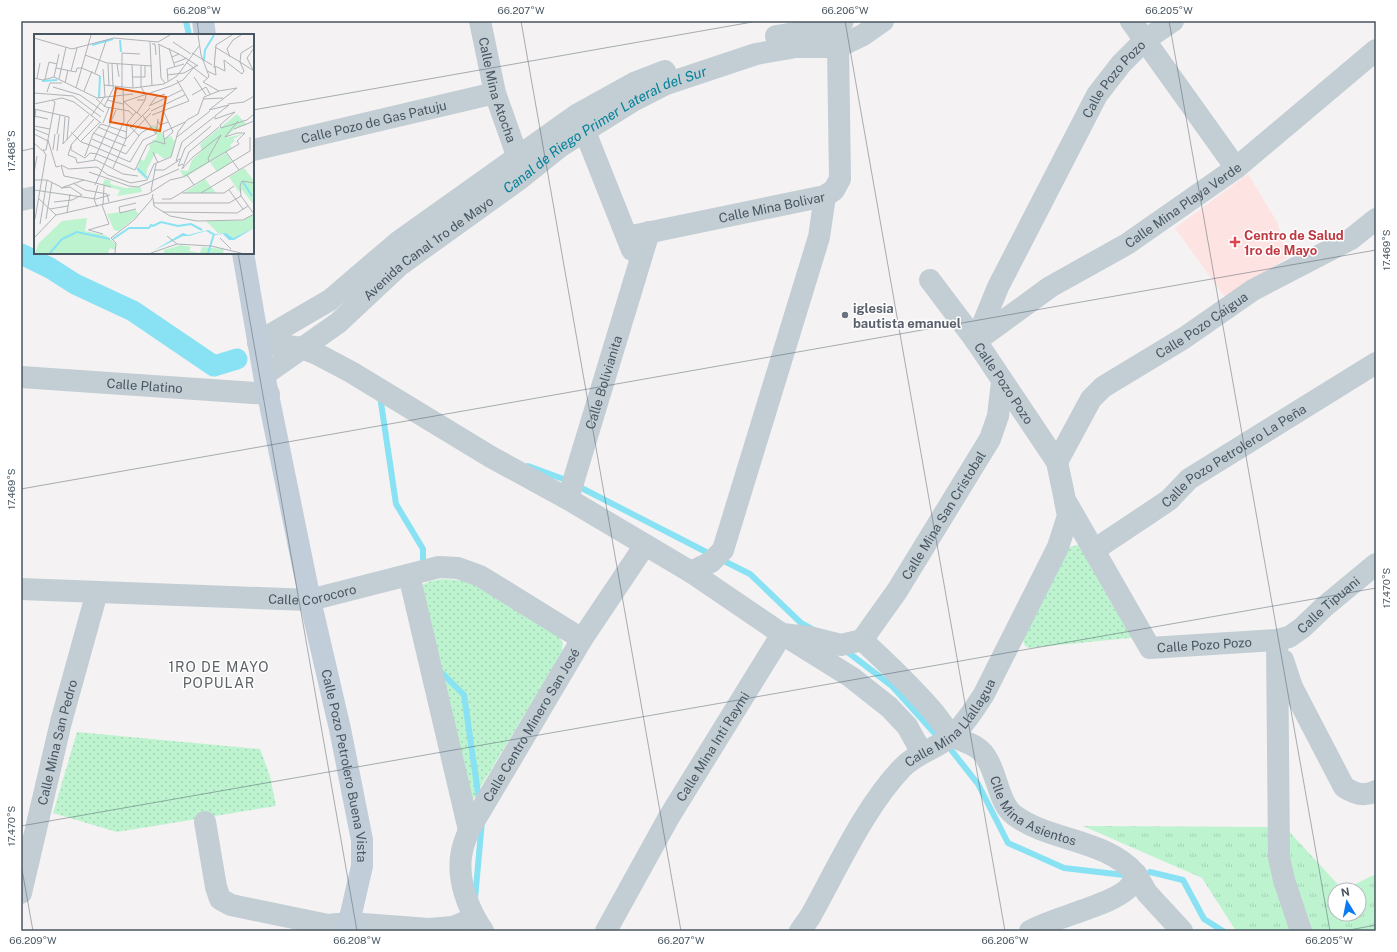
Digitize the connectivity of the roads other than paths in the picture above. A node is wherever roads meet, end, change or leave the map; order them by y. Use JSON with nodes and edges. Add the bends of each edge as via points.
{"nodes":[{"id":1,"x":203,"y":21,"type":"edge"},
{"id":2,"x":480,"y":21,"type":"edge"},
{"id":3,"x":843,"y":21,"type":"edge"},
{"id":4,"x":883,"y":21,"type":"edge"},
{"id":5,"x":1131,"y":21,"type":"edge"},
{"id":6,"x":1173,"y":21,"type":"edge"},
{"id":7,"x":818,"y":25,"type":"edge"},
{"id":8,"x":205,"y":34,"type":"edge"},
{"id":9,"x":1145,"y":40,"type":"junction"},
{"id":10,"x":838,"y":47,"type":"junction"},
{"id":11,"x":1376,"y":50,"type":"edge"},
{"id":12,"x":495,"y":93,"type":"junction"},
{"id":13,"x":582,"y":122,"type":"junction"},
{"id":14,"x":254,"y":150,"type":"edge"},
{"id":15,"x":518,"y":158,"type":"junction"},
{"id":16,"x":1236,"y":168,"type":"junction"},
{"id":17,"x":825,"y":196,"type":"junction"},
{"id":18,"x":34,"y":197,"type":"edge"},
{"id":19,"x":21,"y":200,"type":"edge"},
{"id":20,"x":1376,"y":219,"type":"edge"},
{"id":21,"x":648,"y":232,"type":"junction"},
{"id":22,"x":627,"y":237,"type":"junction"},
{"id":23,"x":243,"y":254,"type":"edge"},
{"id":24,"x":638,"y":266,"type":"junction"},
{"id":25,"x":930,"y":280,"type":"dead end"},
{"id":26,"x":976,"y":341,"type":"junction"},
{"id":27,"x":258,"y":342,"type":"junction"},
{"id":28,"x":302,"y":348,"type":"junction"},
{"id":29,"x":1373,"y":369,"type":"edge"},
{"id":30,"x":21,"y":377,"type":"edge"},
{"id":31,"x":1002,"y":382,"type":"junction"},
{"id":32,"x":267,"y":385,"type":"junction"},
{"id":33,"x":1057,"y":462,"type":"junction"},
{"id":34,"x":568,"y":499,"type":"junction"},
{"id":35,"x":1065,"y":500,"type":"junction"},
{"id":36,"x":645,"y":545,"type":"junction"},
{"id":37,"x":1094,"y":550,"type":"junction"},
{"id":38,"x":1376,"y":564,"type":"edge"},
{"id":39,"x":692,"y":572,"type":"junction"},
{"id":40,"x":409,"y":575,"type":"junction"},
{"id":41,"x":21,"y":589,"type":"edge"},
{"id":42,"x":97,"y":592,"type":"junction"},
{"id":43,"x":310,"y":600,"type":"junction"},
{"id":44,"x":782,"y":634,"type":"junction"},
{"id":45,"x":582,"y":639,"type":"junction"},
{"id":46,"x":862,"y":640,"type":"junction"},
{"id":47,"x":1277,"y":640,"type":"junction"},
{"id":48,"x":952,"y":736,"type":"junction"},
{"id":49,"x":922,"y":753,"type":"junction"},
{"id":50,"x":1376,"y":791,"type":"edge"},
{"id":51,"x":205,"y":822,"type":"dead end"},
{"id":52,"x":469,"y":830,"type":"junction"},
{"id":53,"x":1136,"y":874,"type":"junction"},
{"id":54,"x":21,"y":893,"type":"edge"},
{"id":55,"x":478,"y":924,"type":"edge"},
{"id":56,"x":348,"y":927,"type":"edge"},
{"id":57,"x":454,"y":929,"type":"edge"},
{"id":58,"x":606,"y":931,"type":"edge"},
{"id":59,"x":800,"y":931,"type":"edge"},
{"id":60,"x":1030,"y":931,"type":"edge"},
{"id":61,"x":1182,"y":931,"type":"edge"},
{"id":62,"x":1301,"y":931,"type":"edge"}],
"edges":[{"from":1,"to":8,"type":"street"},
{"from":2,"to":12,"type":"street","name":"Calle Mina Atocha"},
{"from":3,"to":7,"type":"street","name":"Avenida Canal 1ro de Mayo"},
{"from":4,"to":10,"type":"street","name":"Avenida Canal 1ro de Mayo","via":[[863,35]]},
{"from":5,"to":9,"type":"street"},
{"from":6,"to":9,"type":"street","name":"Calle Pozo Pozo"},
{"from":7,"to":10,"type":"street"},
{"from":7,"to":13,"type":"street","name":"Avenida Canal 1ro de Mayo","via":[[724,49],[634,83]]},
{"from":9,"to":16,"type":"street"},
{"from":9,"to":26,"type":"street","name":"Calle Pozo Pozo","via":[[1121,64],[1097,95],[998,287]]},
{"from":10,"to":13,"type":"street","name":"Avenida Canal 1ro de Mayo","via":[[796,47],[756,54],[666,84]]},
{"from":10,"to":17,"type":"street","name":"Calle Mina Bolivar","via":[[840,179],[834,190]]},
{"from":11,"to":16,"type":"street","name":"Calle Mina Playa Verde"},
{"from":12,"to":14,"type":"street","name":"Calle Pozo de Gas Patuju"},
{"from":12,"to":15,"type":"street","name":"Calle Mina Atocha"},
{"from":13,"to":15,"type":"street","name":"Avenida Canal 1ro de Mayo"},
{"from":13,"to":22,"type":"street"},
{"from":13,"to":28,"type":"street","name":"Avenida Canal 1ro de Mayo","via":[[561,146],[521,178],[400,264],[338,323]]},
{"from":15,"to":27,"type":"street","name":"Avenida Canal 1ro de Mayo","via":[[398,242],[330,300]]},
{"from":16,"to":26,"type":"street","name":"Calle Mina Playa Verde","via":[[1127,244],[1050,287]]},
{"from":17,"to":21,"type":"street","name":"Calle Mina Bolivar"},
{"from":17,"to":39,"type":"street","via":[[819,236],[723,550],[711,562]]},
{"from":18,"to":19,"type":"street"},
{"from":20,"to":33,"type":"street","name":"Calle Pozo Caigua","via":[[1351,239],[1253,290],[1184,338],[1103,387],[1091,399]]},
{"from":21,"to":22,"type":"street","name":"Calle Mina Bolivar"},
{"from":21,"to":24,"type":"street","name":"Calle Bolivianita"},
{"from":22,"to":24,"type":"street"},
{"from":23,"to":27,"type":"street","name":"Calle Pozo Petrolero Buena Vista"},
{"from":24,"to":34,"type":"street","name":"Calle Bolivianita"},
{"from":25,"to":26,"type":"street"},
{"from":26,"to":31,"type":"street","name":"Calle Pozo Pozo"},
{"from":27,"to":28,"type":"street"},
{"from":27,"to":32,"type":"street","name":"Calle Pozo Petrolero Buena Vista"},
{"from":28,"to":32,"type":"street","name":"Avenida Canal 1ro de Mayo"},
{"from":28,"to":34,"type":"street","via":[[351,372],[491,457]]},
{"from":29,"to":37,"type":"street","name":"Calle Pozo Petrolero La Peña","via":[[1189,479],[1169,500]]},
{"from":30,"to":32,"type":"street","name":"Calle Platino"},
{"from":31,"to":33,"type":"street","name":"Calle Pozo Pozo"},
{"from":31,"to":46,"type":"street","name":"Calle Mina San Cristobal","via":[[998,416],[990,439],[896,591]]},
{"from":32,"to":43,"type":"street","name":"Calle Pozo Petrolero Buena Vista"},
{"from":33,"to":35,"type":"street","name":"Calle Pozo Pozo"},
{"from":34,"to":36,"type":"street"},
{"from":35,"to":37,"type":"street","name":"Calle Pozo Pozo"},
{"from":35,"to":48,"type":"street","name":"Calle Mina Llallagua","via":[[1068,516],[1058,547],[984,694],[973,712]]},
{"from":36,"to":39,"type":"street"},
{"from":36,"to":45,"type":"street","name":"Calle Centro Minero San José"},
{"from":37,"to":47,"type":"street","name":"Calle Pozo Pozo","via":[[1150,648]]},
{"from":38,"to":47,"type":"street","name":"Calle Tipuani","via":[[1302,628],[1290,637]]},
{"from":39,"to":44,"type":"street"},
{"from":40,"to":43,"type":"street","name":"Calle Corocoro"},
{"from":40,"to":45,"type":"street","name":"Calle Corocoro","via":[[439,567],[458,568],[473,574]]},
{"from":40,"to":52,"type":"street"},
{"from":41,"to":42,"type":"street","name":"Calle Corocoro"},
{"from":42,"to":43,"type":"street","name":"Calle Corocoro"},
{"from":42,"to":54,"type":"street","name":"Calle Mina San Pedro","via":[[61,722]]},
{"from":43,"to":56,"type":"street","name":"Calle Pozo Petrolero Buena Vista","via":[[340,729],[362,840],[362,866]]},
{"from":44,"to":46,"type":"street","via":[[809,636],[841,645]]},
{"from":44,"to":49,"type":"street","via":[[851,677],[890,707],[907,726]]},
{"from":44,"to":58,"type":"street","name":"Calle Mina Inti Raymi","via":[[669,817]]},
{"from":45,"to":52,"type":"street","name":"Calle Centro Minero San José"},
{"from":46,"to":48,"type":"street","name":"Clle Mina Asientos","via":[[896,671]]},
{"from":47,"to":50,"type":"street","via":[[1292,686],[1344,787],[1353,793],[1368,795]]},
{"from":47,"to":62,"type":"street","via":[[1279,858]]},
{"from":48,"to":49,"type":"street","name":"Calle Mina Llallagua"},
{"from":48,"to":53,"type":"street","name":"Clle Mina Asientos","via":[[968,742],[982,752],[991,766],[1012,814],[1027,824],[1100,848],[1130,867]]},
{"from":49,"to":59,"type":"street","name":"Calle Mina Llallagua","via":[[903,766],[885,787]]},
{"from":51,"to":56,"type":"street","name":"Calle Centro Minero San José","via":[[220,899],[231,905]]},
{"from":52,"to":55,"type":"street","name":"Calle Centro Minero San José","via":[[462,851],[460,872]]},
{"from":53,"to":60,"type":"street","via":[[1130,886],[1116,896]]},
{"from":53,"to":61,"type":"street","via":[[1147,894]]},
{"from":55,"to":57,"type":"street","name":"Calle Centro Minero San José"},
{"from":56,"to":57,"type":"street","name":"Calle Centro Minero San José"}]}
